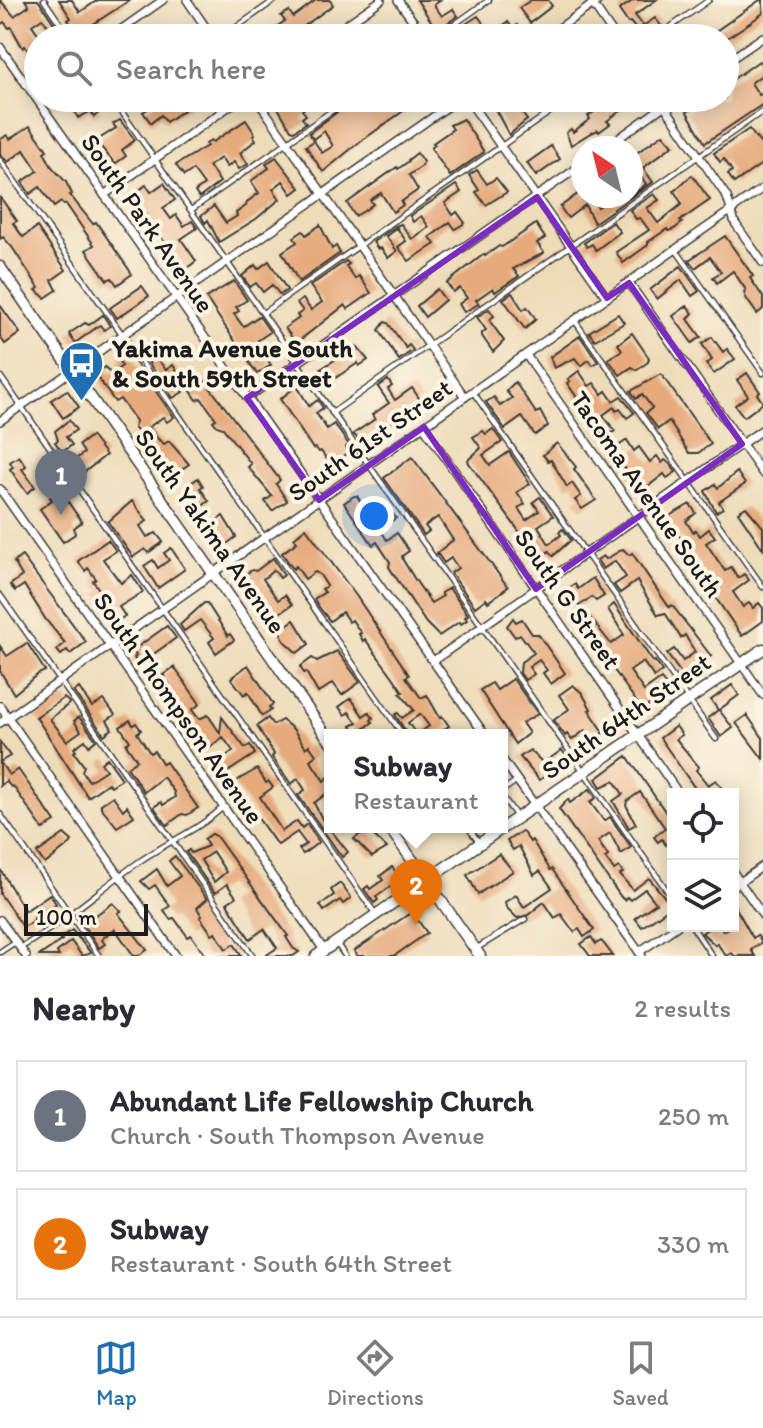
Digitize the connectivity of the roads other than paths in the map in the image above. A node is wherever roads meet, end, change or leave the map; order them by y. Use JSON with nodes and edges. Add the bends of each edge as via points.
{"nodes":[{"id":1,"x":53,"y":0,"type":"edge"},
{"id":2,"x":163,"y":0,"type":"edge"},
{"id":3,"x":187,"y":0,"type":"edge"},
{"id":4,"x":275,"y":0,"type":"edge"},
{"id":5,"x":381,"y":0,"type":"edge"},
{"id":6,"x":398,"y":0,"type":"edge"},
{"id":7,"x":489,"y":0,"type":"edge"},
{"id":8,"x":709,"y":0,"type":"edge"},
{"id":9,"x":594,"y":1,"type":"edge"},
{"id":10,"x":45,"y":2,"type":"edge"},
{"id":11,"x":60,"y":24,"type":"edge"},
{"id":12,"x":129,"y":24,"type":"edge"},
{"id":13,"x":203,"y":24,"type":"edge"},
{"id":14,"x":241,"y":24,"type":"edge"},
{"id":15,"x":347,"y":24,"type":"edge"},
{"id":16,"x":415,"y":24,"type":"edge"},
{"id":17,"x":455,"y":24,"type":"edge"},
{"id":18,"x":564,"y":24,"type":"edge"},
{"id":19,"x":608,"y":24,"type":"edge"},
{"id":20,"x":675,"y":24,"type":"edge"},
{"id":21,"x":763,"y":37,"type":"edge"},
{"id":22,"x":0,"y":47,"type":"edge"},
{"id":23,"x":739,"y":53,"type":"edge"},
{"id":24,"x":24,"y":76,"type":"edge"},
{"id":25,"x":763,"y":111,"type":"edge"},
{"id":26,"x":49,"y":112,"type":"edge"},
{"id":27,"x":122,"y":112,"type":"edge"},
{"id":28,"x":221,"y":112,"type":"edge"},
{"id":29,"x":266,"y":112,"type":"edge"},
{"id":30,"x":330,"y":112,"type":"edge"},
{"id":31,"x":440,"y":112,"type":"edge"},
{"id":32,"x":477,"y":112,"type":"edge"},
{"id":33,"x":550,"y":112,"type":"edge"},
{"id":34,"x":650,"y":112,"type":"edge"},
{"id":35,"x":669,"y":112,"type":"edge"},
{"id":36,"x":620,"y":136,"type":"edge"},
{"id":37,"x":287,"y":142,"type":"junction"},
{"id":38,"x":502,"y":146,"type":"junction"},
{"id":39,"x":700,"y":156,"type":"junction"},
{"id":40,"x":155,"y":159,"type":"junction"},
{"id":41,"x":0,"y":160,"type":"edge"},
{"id":42,"x":571,"y":173,"type":"edge"},
{"id":43,"x":763,"y":188,"type":"edge"},
{"id":44,"x":323,"y":194,"type":"junction"},
{"id":45,"x":104,"y":195,"type":"junction"},
{"id":46,"x":537,"y":197,"type":"junction"},
{"id":47,"x":191,"y":210,"type":"junction"},
{"id":48,"x":731,"y":210,"type":"junction"},
{"id":49,"x":359,"y":245,"type":"junction"},
{"id":50,"x":571,"y":245,"type":"junction"},
{"id":51,"x":676,"y":250,"type":"junction"},
{"id":52,"x":227,"y":262,"type":"junction"},
{"id":53,"x":763,"y":263,"type":"edge"},
{"id":54,"x":0,"y":267,"type":"edge"},
{"id":55,"x":629,"y":283,"type":"junction"},
{"id":56,"x":394,"y":295,"type":"junction"},
{"id":57,"x":176,"y":298,"type":"junction"},
{"id":58,"x":607,"y":298,"type":"junction"},
{"id":59,"x":263,"y":313,"type":"junction"},
{"id":60,"x":575,"y":321,"type":"junction"},
{"id":61,"x":123,"y":335,"type":"junction"},
{"id":62,"x":429,"y":345,"type":"junction"},
{"id":63,"x":526,"y":355,"type":"junction"},
{"id":64,"x":298,"y":363,"type":"junction"},
{"id":65,"x":73,"y":370,"type":"junction"},
{"id":66,"x":763,"y":373,"type":"edge"},
{"id":67,"x":0,"y":376,"type":"edge"},
{"id":68,"x":473,"y":392,"type":"junction"},
{"id":69,"x":465,"y":397,"type":"junction"},
{"id":70,"x":247,"y":398,"type":"junction"},
{"id":71,"x":21,"y":406,"type":"junction"},
{"id":72,"x":332,"y":413,"type":"junction"},
{"id":73,"x":0,"y":421,"type":"edge"},
{"id":74,"x":424,"y":427,"type":"junction"},
{"id":75,"x":763,"y":429,"type":"edge"},
{"id":76,"x":742,"y":444,"type":"junction"},
{"id":77,"x":369,"y":465,"type":"junction"},
{"id":78,"x":763,"y":474,"type":"edge"},
{"id":79,"x":688,"y":481,"type":"junction"},
{"id":80,"x":0,"y":489,"type":"edge"},
{"id":81,"x":319,"y":500,"type":"junction"},
{"id":82,"x":639,"y":516,"type":"junction"},
{"id":83,"x":265,"y":538,"type":"junction"},
{"id":84,"x":587,"y":553,"type":"junction"},
{"id":85,"x":213,"y":573,"type":"junction"},
{"id":86,"x":763,"y":587,"type":"edge"},
{"id":87,"x":536,"y":589,"type":"junction"},
{"id":88,"x":0,"y":595,"type":"edge"},
{"id":89,"x":162,"y":609,"type":"junction"},
{"id":90,"x":482,"y":626,"type":"junction"},
{"id":91,"x":111,"y":645,"type":"junction"},
{"id":92,"x":763,"y":649,"type":"edge"},
{"id":93,"x":433,"y":661,"type":"junction"},
{"id":94,"x":741,"y":664,"type":"junction"},
{"id":95,"x":60,"y":681,"type":"junction"},
{"id":96,"x":763,"y":695,"type":"edge"},
{"id":97,"x":690,"y":699,"type":"junction"},
{"id":98,"x":0,"y":706,"type":"edge"},
{"id":99,"x":8,"y":717,"type":"junction"},
{"id":100,"x":0,"y":723,"type":"edge"},
{"id":101,"x":399,"y":729,"type":"edge"},
{"id":102,"x":481,"y":729,"type":"edge"},
{"id":103,"x":324,"y":732,"type":"edge"},
{"id":104,"x":638,"y":734,"type":"junction"},
{"id":105,"x":716,"y":739,"type":"dead end"},
{"id":106,"x":508,"y":768,"type":"edge"},
{"id":107,"x":584,"y":772,"type":"junction"},
{"id":108,"x":517,"y":781,"type":"junction"},
{"id":109,"x":675,"y":788,"type":"edge"},
{"id":110,"x":508,"y":789,"type":"edge"},
{"id":111,"x":508,"y":804,"type":"edge"},
{"id":112,"x":224,"y":806,"type":"junction"},
{"id":113,"x":535,"y":806,"type":"junction"},
{"id":114,"x":0,"y":814,"type":"edge"},
{"id":115,"x":517,"y":818,"type":"junction"},
{"id":116,"x":508,"y":824,"type":"edge"},
{"id":117,"x":393,"y":833,"type":"edge"},
{"id":118,"x":472,"y":833,"type":"edge"},
{"id":119,"x":496,"y":833,"type":"edge"},
{"id":120,"x":173,"y":842,"type":"junction"},
{"id":121,"x":480,"y":844,"type":"junction"},
{"id":122,"x":763,"y":866,"type":"edge"},
{"id":123,"x":120,"y":876,"type":"junction"},
{"id":124,"x":426,"y":880,"type":"junction"},
{"id":125,"x":739,"y":883,"type":"edge"},
{"id":126,"x":739,"y":888,"type":"edge"},
{"id":127,"x":667,"y":890,"type":"edge"},
{"id":128,"x":70,"y":914,"type":"junction"},
{"id":129,"x":376,"y":915,"type":"junction"},
{"id":130,"x":763,"y":916,"type":"edge"},
{"id":131,"x":525,"y":919,"type":"dead end"},
{"id":132,"x":0,"y":920,"type":"edge"},
{"id":133,"x":669,"y":932,"type":"edge"},
{"id":134,"x":696,"y":932,"type":"edge"},
{"id":135,"x":336,"y":942,"type":"junction"},
{"id":136,"x":18,"y":945,"type":"junction"},
{"id":137,"x":0,"y":952,"type":"edge"},
{"id":138,"x":478,"y":952,"type":"edge"},
{"id":139,"x":320,"y":953,"type":"edge"},
{"id":140,"x":640,"y":954,"type":"edge"},
{"id":141,"x":26,"y":956,"type":"edge"},
{"id":142,"x":99,"y":956,"type":"edge"},
{"id":143,"x":176,"y":956,"type":"edge"},
{"id":144,"x":253,"y":956,"type":"edge"},
{"id":145,"x":345,"y":956,"type":"edge"},
{"id":146,"x":712,"y":956,"type":"edge"}],
"edges":[{"from":1,"to":10,"type":"lane"},
{"from":2,"to":12,"type":"street"},
{"from":3,"to":13,"type":"street"},
{"from":4,"to":14,"type":"lane"},
{"from":5,"to":15,"type":"street"},
{"from":6,"to":16,"type":"street"},
{"from":7,"to":17,"type":"lane"},
{"from":8,"to":20,"type":"lane"},
{"from":9,"to":18,"type":"street"},
{"from":9,"to":19,"type":"street"},
{"from":10,"to":11,"type":"lane"},
{"from":21,"to":23,"type":"street"},
{"from":22,"to":24,"type":"street","name":"South Park Avenue"},
{"from":25,"to":39,"type":"lane"},
{"from":26,"to":45,"type":"street","name":"South Park Avenue"},
{"from":27,"to":40,"type":"lane"},
{"from":28,"to":40,"type":"street"},
{"from":29,"to":37,"type":"street"},
{"from":30,"to":37,"type":"lane"},
{"from":31,"to":44,"type":"street"},
{"from":32,"to":38,"type":"street"},
{"from":33,"to":38,"type":"lane"},
{"from":34,"to":36,"type":"street"},
{"from":35,"to":39,"type":"street"},
{"from":37,"to":44,"type":"street"},
{"from":37,"to":47,"type":"lane"},
{"from":38,"to":46,"type":"street"},
{"from":38,"to":49,"type":"lane"},
{"from":39,"to":48,"type":"street"},
{"from":39,"to":50,"type":"lane"},
{"from":40,"to":45,"type":"street"},
{"from":40,"to":47,"type":"lane"},
{"from":41,"to":61,"type":"lane"},
{"from":42,"to":46,"type":"street"},
{"from":43,"to":48,"type":"street","name":"South 61st Street"},
{"from":44,"to":49,"type":"street"},
{"from":44,"to":52,"type":"street"},
{"from":45,"to":57,"type":"street","name":"South Park Avenue"},
{"from":46,"to":50,"type":"street"},
{"from":46,"to":56,"type":"street"},
{"from":47,"to":52,"type":"lane"},
{"from":48,"to":51,"type":"street","name":"South 61st Street"},
{"from":48,"to":53,"type":"street"},
{"from":49,"to":56,"type":"street"},
{"from":49,"to":59,"type":"lane"},
{"from":50,"to":58,"type":"street"},
{"from":50,"to":62,"type":"lane"},
{"from":51,"to":55,"type":"street","name":"South 61st Street"},
{"from":51,"to":66,"type":"lane"},
{"from":52,"to":57,"type":"street"},
{"from":52,"to":59,"type":"lane"},
{"from":54,"to":65,"type":"main road","name":"South Yakima Avenue"},
{"from":55,"to":58,"type":"street","name":"South 61st Street"},
{"from":55,"to":76,"type":"street"},
{"from":56,"to":62,"type":"street"},
{"from":56,"to":64,"type":"street"},
{"from":57,"to":61,"type":"street"},
{"from":57,"to":70,"type":"street","name":"South Park Avenue"},
{"from":58,"to":60,"type":"street","name":"South 61st Street"},
{"from":59,"to":64,"type":"lane"},
{"from":60,"to":63,"type":"street","name":"South 61st Street"},
{"from":60,"to":79,"type":"lane"},
{"from":61,"to":65,"type":"street"},
{"from":61,"to":83,"type":"lane"},
{"from":62,"to":69,"type":"street"},
{"from":62,"to":72,"type":"lane"},
{"from":63,"to":68,"type":"street","name":"South 61st Street"},
{"from":63,"to":82,"type":"street","name":"Tacoma Avenue South"},
{"from":64,"to":70,"type":"street"},
{"from":64,"to":72,"type":"lane"},
{"from":65,"to":71,"type":"street"},
{"from":65,"to":85,"type":"main road","name":"South Yakima Avenue"},
{"from":67,"to":71,"type":"lane"},
{"from":68,"to":69,"type":"street","name":"South 61st Street"},
{"from":68,"to":84,"type":"lane"},
{"from":69,"to":74,"type":"street","name":"South 61st Street"},
{"from":70,"to":81,"type":"street","name":"South Park Avenue"},
{"from":71,"to":73,"type":"street"},
{"from":71,"to":89,"type":"lane"},
{"from":72,"to":77,"type":"lane"},
{"from":74,"to":77,"type":"street","name":"South 61st Street"},
{"from":74,"to":87,"type":"street","name":"South G Street"},
{"from":75,"to":76,"type":"street"},
{"from":76,"to":78,"type":"street"},
{"from":76,"to":79,"type":"street"},
{"from":77,"to":81,"type":"street","name":"South 61st Street"},
{"from":77,"to":90,"type":"lane"},
{"from":79,"to":82,"type":"street"},
{"from":79,"to":86,"type":"lane"},
{"from":80,"to":91,"type":"street","name":"South Thompson Avenue"},
{"from":81,"to":83,"type":"street","name":"South 61st Street"},
{"from":81,"to":93,"type":"street","name":"South Park Avenue"},
{"from":82,"to":84,"type":"street"},
{"from":82,"to":94,"type":"street","name":"Tacoma Avenue South"},
{"from":83,"to":85,"type":"street","name":"South 61st Street"},
{"from":83,"to":101,"type":"lane"},
{"from":84,"to":87,"type":"street"},
{"from":84,"to":97,"type":"lane"},
{"from":85,"to":89,"type":"street","name":"South 61st Street"},
{"from":85,"to":103,"type":"main road","name":"South Yakima Avenue"},
{"from":87,"to":90,"type":"street"},
{"from":87,"to":104,"type":"street","name":"South G Street"},
{"from":88,"to":95,"type":"lane"},
{"from":89,"to":91,"type":"street","name":"South 61st Street"},
{"from":89,"to":129,"type":"lane"},
{"from":90,"to":93,"type":"street"},
{"from":90,"to":107,"type":"lane"},
{"from":91,"to":95,"type":"street","name":"South 61st Street"},
{"from":91,"to":112,"type":"street","name":"South Thompson Avenue"},
{"from":92,"to":94,"type":"main road","name":"South 64th Street"},
{"from":93,"to":102,"type":"street","name":"South Park Avenue"},
{"from":94,"to":96,"type":"street","name":"Tacoma Avenue South"},
{"from":94,"to":97,"type":"main road","name":"South 64th Street"},
{"from":95,"to":99,"type":"street","name":"South 61st Street"},
{"from":95,"to":120,"type":"lane"},
{"from":97,"to":104,"type":"main road","name":"South 64th Street"},
{"from":97,"to":105,"type":"lane"},
{"from":98,"to":99,"type":"street"},
{"from":99,"to":100,"type":"street","name":"South 61st Street"},
{"from":99,"to":123,"type":"street"},
{"from":104,"to":107,"type":"main road","name":"South 64th Street"},
{"from":104,"to":109,"type":"street","name":"South G Street"},
{"from":106,"to":108,"type":"street"},
{"from":107,"to":113,"type":"main road","name":"South 64th Street"},
{"from":107,"to":127,"type":"lane"},
{"from":108,"to":110,"type":"lane"},
{"from":108,"to":113,"type":"street"},
{"from":111,"to":115,"type":"lane"},
{"from":112,"to":120,"type":"lane"},
{"from":112,"to":139,"type":"street","name":"South Thompson Avenue"},
{"from":113,"to":115,"type":"main road","name":"South 64th Street"},
{"from":113,"to":140,"type":"street"},
{"from":114,"to":128,"type":"lane"},
{"from":115,"to":116,"type":"main road","name":"South 64th Street"},
{"from":117,"to":124,"type":"main road"},
{"from":118,"to":121,"type":"lane"},
{"from":119,"to":121,"type":"main road","name":"South 64th Street"},
{"from":120,"to":123,"type":"lane"},
{"from":120,"to":144,"type":"lane"},
{"from":121,"to":124,"type":"main road","name":"South 64th Street"},
{"from":122,"to":125,"type":"street"},
{"from":123,"to":128,"type":"lane"},
{"from":123,"to":143,"type":"street"},
{"from":124,"to":129,"type":"main road","name":"South 64th Street"},
{"from":124,"to":138,"type":"main road"},
{"from":126,"to":130,"type":"street"},
{"from":128,"to":136,"type":"lane"},
{"from":128,"to":142,"type":"lane"},
{"from":129,"to":135,"type":"main road","name":"South 64th Street"},
{"from":131,"to":138,"type":"lane"},
{"from":132,"to":136,"type":"street"},
{"from":133,"to":140,"type":"street"},
{"from":134,"to":146,"type":"lane"},
{"from":135,"to":139,"type":"main road","name":"South 64th Street"},
{"from":135,"to":145,"type":"lane"},
{"from":136,"to":137,"type":"lane"},
{"from":136,"to":141,"type":"street"}]}
